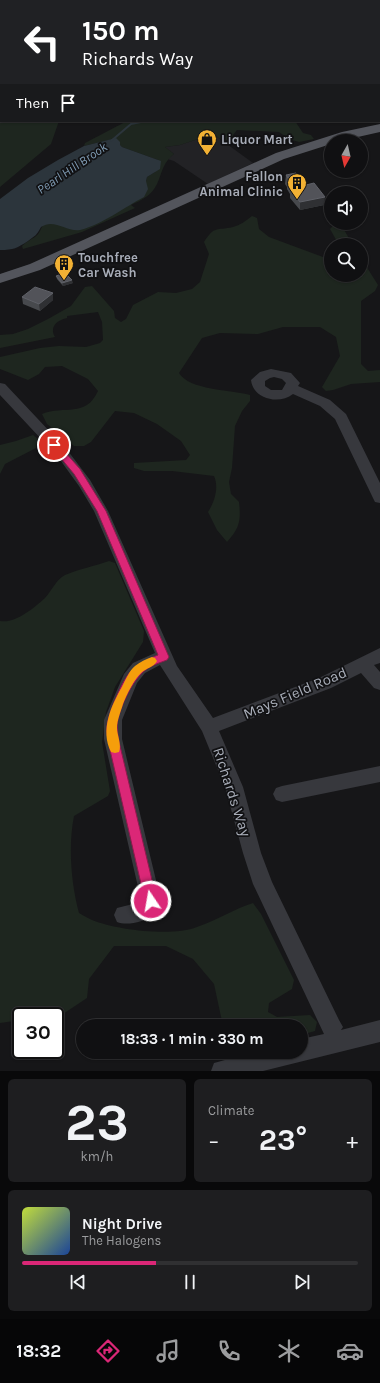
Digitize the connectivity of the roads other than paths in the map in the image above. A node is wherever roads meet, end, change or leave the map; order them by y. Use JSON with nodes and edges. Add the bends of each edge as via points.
{"nodes":[{"id":1,"x":380,"y":128,"type":"edge"},
{"id":2,"x":0,"y":279,"type":"edge"},
{"id":3,"x":0,"y":387,"type":"edge"},
{"id":4,"x":292,"y":388,"type":"dead end"},
{"id":5,"x":380,"y":498,"type":"edge"},
{"id":6,"x":380,"y":654,"type":"edge"},
{"id":7,"x":164,"y":657,"type":"junction"},
{"id":8,"x":363,"y":664,"type":"junction"},
{"id":9,"x":380,"y":683,"type":"edge"},
{"id":10,"x":209,"y":727,"type":"junction"},
{"id":11,"x":380,"y":774,"type":"edge"},
{"id":12,"x":282,"y":794,"type":"dead end"},
{"id":13,"x":124,"y":915,"type":"dead end"},
{"id":14,"x":332,"y":1027,"type":"dead end"},
{"id":15,"x":380,"y":1031,"type":"edge"},
{"id":16,"x":308,"y":1048,"type":"edge"},
{"id":17,"x":281,"y":1059,"type":"edge"},
{"id":18,"x":269,"y":1065,"type":"edge"},
{"id":19,"x":222,"y":1071,"type":"edge"}],
"edges":[{"from":1,"to":2,"type":"main road","via":[[340,137],[280,156],[35,267]]},
{"from":3,"to":7,"type":"street","name":"Richards Way","via":[[63,454],[85,483],[109,526],[132,586]]},
{"from":4,"to":5,"type":"street","via":[[325,403],[341,417]]},
{"from":6,"to":8,"type":"street","name":"Mays Field Road"},
{"from":7,"to":10,"type":"street","name":"Richards Way","via":[[177,681]]},
{"from":7,"to":13,"type":"street","via":[[136,671],[127,684],[113,720],[113,739],[151,901],[149,907],[144,910]]},
{"from":8,"to":9,"type":"street"},
{"from":8,"to":10,"type":"street","name":"Mays Field Road","via":[[325,683]]},
{"from":10,"to":14,"type":"street","name":"Richards Way","via":[[234,787],[263,884]]},
{"from":11,"to":12,"type":"street"},
{"from":15,"to":16,"type":"street"},
{"from":17,"to":18,"type":"street"},
{"from":18,"to":19,"type":"street"}]}
